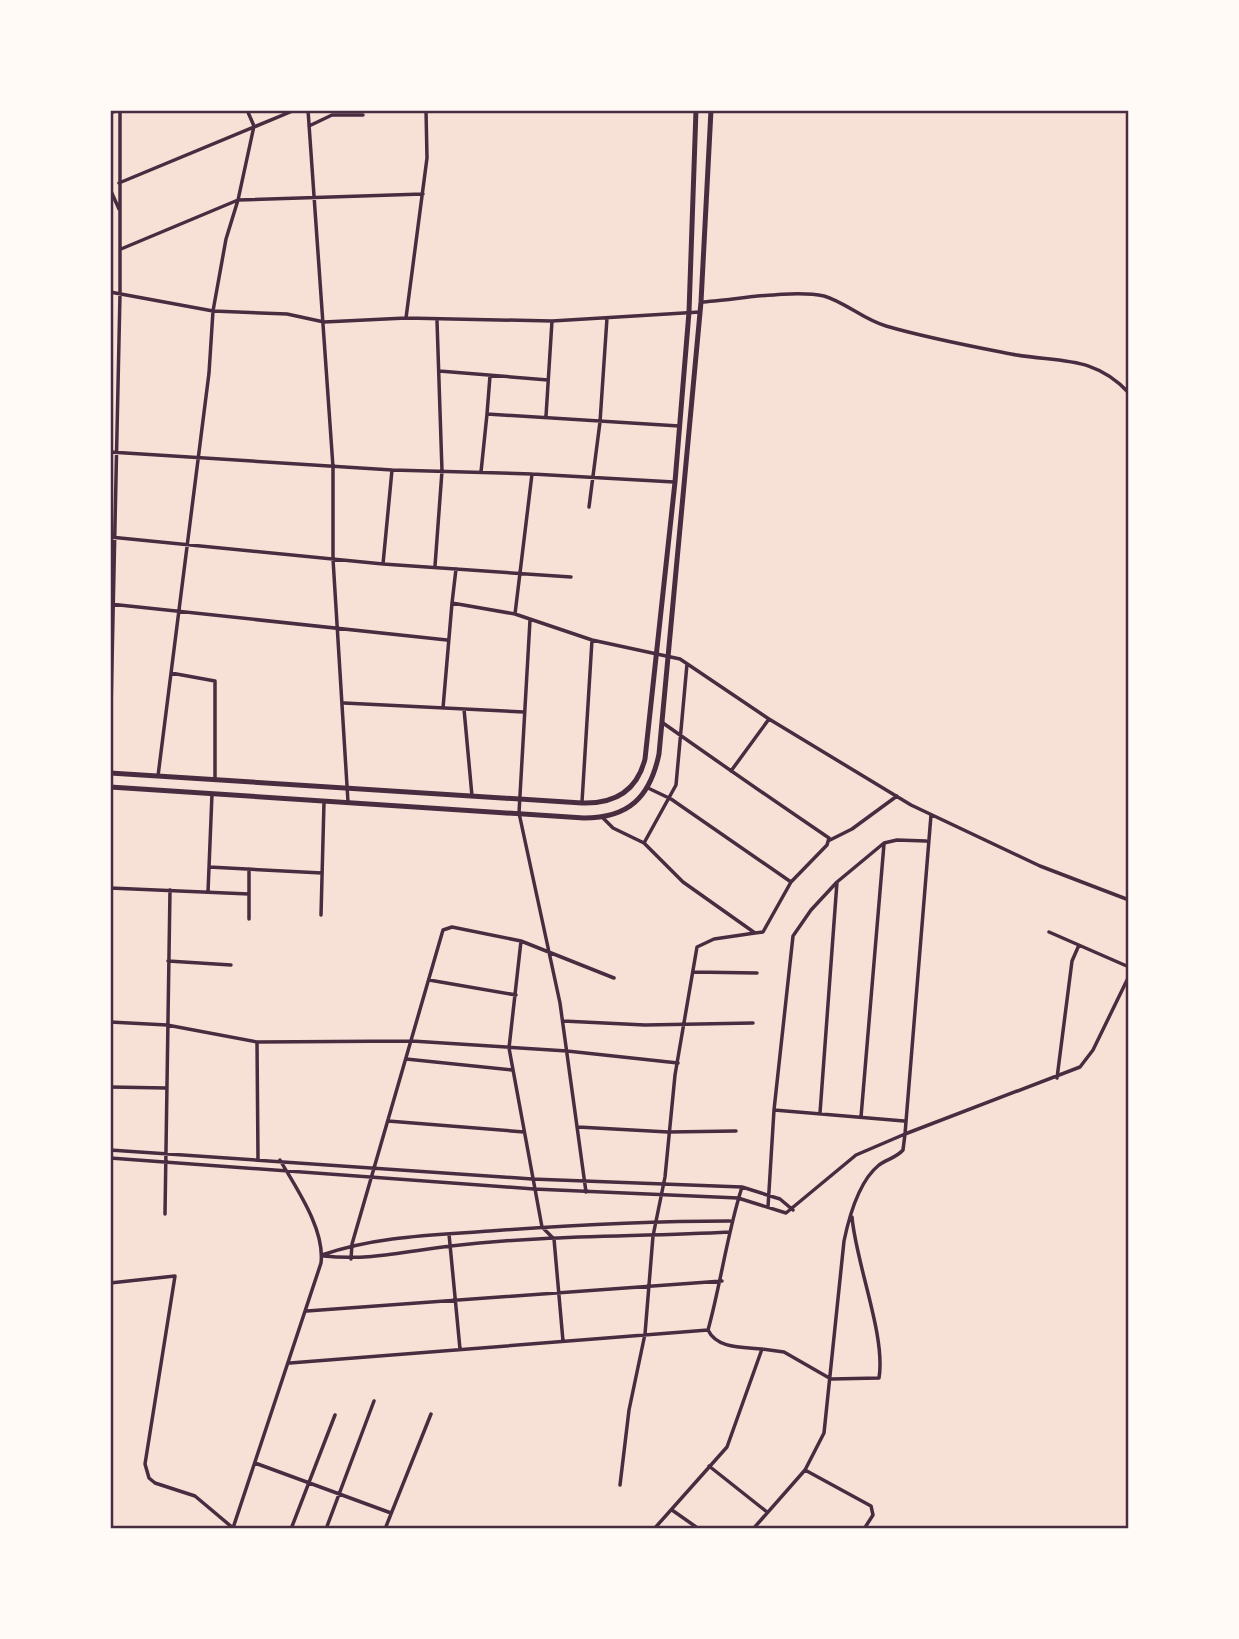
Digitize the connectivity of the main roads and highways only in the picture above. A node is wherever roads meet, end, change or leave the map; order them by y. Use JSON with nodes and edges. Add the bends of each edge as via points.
{"nodes":[{"id":1,"x":696,"y":110,"type":"edge"},
{"id":2,"x":711,"y":110,"type":"edge"},
{"id":3,"x":691,"y":256,"type":"junction"},
{"id":4,"x":704,"y":256,"type":"junction"},
{"id":5,"x":110,"y":773,"type":"edge"},
{"id":6,"x":181,"y":778,"type":"junction"},
{"id":7,"x":110,"y":787,"type":"edge"},
{"id":8,"x":180,"y":792,"type":"junction"}],
"edges":[{"from":1,"to":3,"type":"main road"},
{"from":2,"to":4,"type":"main road"},
{"from":3,"to":4,"type":"main road"},
{"from":3,"to":6,"type":"main road","via":[[680,426],[647,749],[631,788],[617,798],[582,803]]},
{"from":4,"to":8,"type":"main road","via":[[660,754],[648,788],[625,809],[602,817]]},
{"from":5,"to":6,"type":"main road"},
{"from":6,"to":8,"type":"main road"},
{"from":7,"to":8,"type":"main road"}]}
